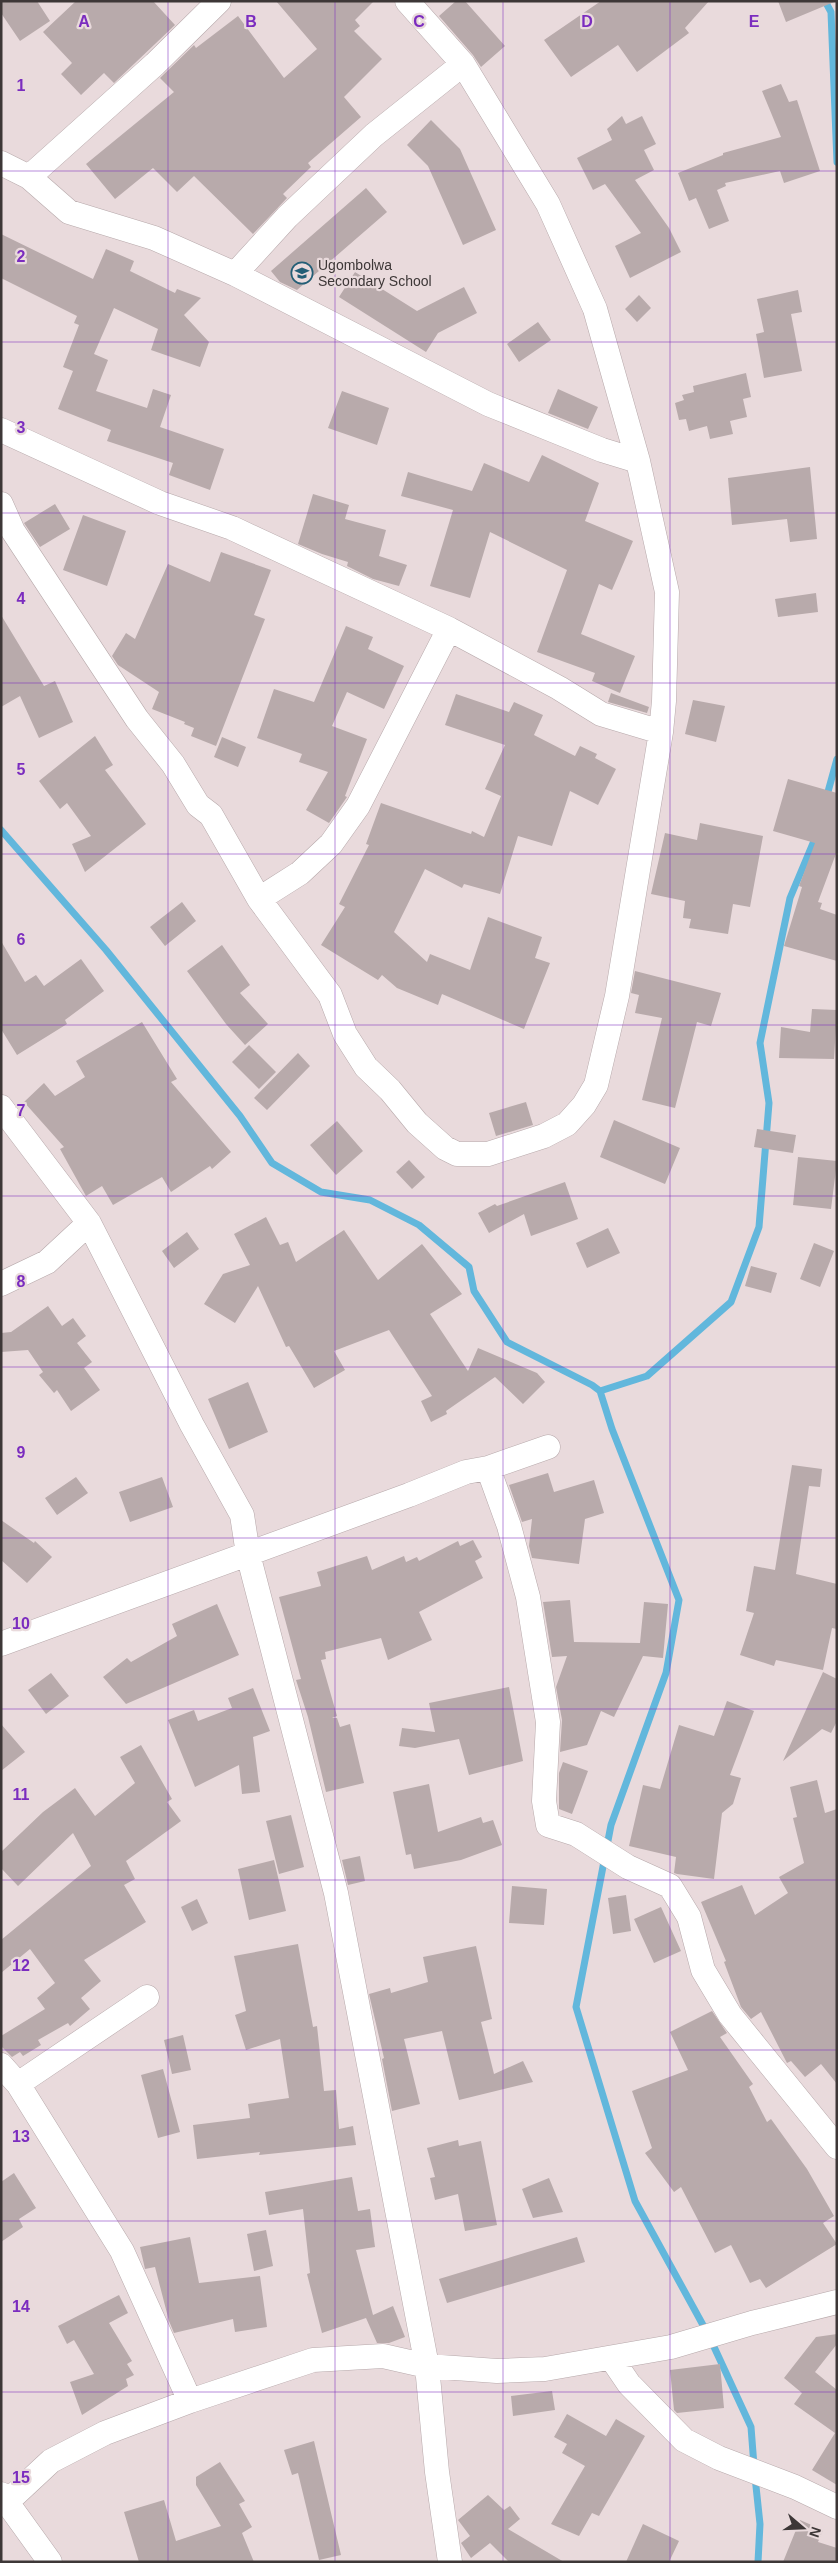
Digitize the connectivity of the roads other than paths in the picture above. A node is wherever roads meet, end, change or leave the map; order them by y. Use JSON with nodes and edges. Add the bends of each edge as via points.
{"nodes":[{"id":1,"x":218,"y":1,"type":"edge"},
{"id":2,"x":407,"y":1,"type":"edge"},
{"id":3,"x":463,"y":64,"type":"junction"},
{"id":4,"x":1,"y":163,"type":"edge"},
{"id":5,"x":29,"y":177,"type":"junction"},
{"id":6,"x":235,"y":274,"type":"junction"},
{"id":7,"x":1,"y":430,"type":"edge"},
{"id":8,"x":638,"y":461,"type":"junction"},
{"id":9,"x":1,"y":504,"type":"edge"},
{"id":10,"x":449,"y":630,"type":"junction"},
{"id":11,"x":661,"y":732,"type":"junction"},
{"id":12,"x":259,"y":899,"type":"junction"},
{"id":13,"x":1,"y":1107,"type":"edge"},
{"id":14,"x":89,"y":1223,"type":"junction"},
{"id":15,"x":1,"y":1284,"type":"edge"},
{"id":16,"x":548,"y":1447,"type":"dead end"},
{"id":17,"x":488,"y":1468,"type":"junction"},
{"id":18,"x":248,"y":1554,"type":"junction"},
{"id":19,"x":1,"y":1644,"type":"edge"},
{"id":20,"x":146,"y":1997,"type":"dead end"},
{"id":21,"x":1,"y":2065,"type":"edge"},
{"id":22,"x":18,"y":2084,"type":"junction"},
{"id":23,"x":837,"y":2147,"type":"edge"},
{"id":24,"x":837,"y":2302,"type":"edge"},
{"id":25,"x":612,"y":2359,"type":"junction"},
{"id":26,"x":427,"y":2366,"type":"junction"},
{"id":27,"x":190,"y":2402,"type":"junction"},
{"id":28,"x":4,"y":2498,"type":"edge"},
{"id":29,"x":837,"y":2507,"type":"edge"},
{"id":30,"x":50,"y":2562,"type":"edge"},
{"id":31,"x":450,"y":2562,"type":"edge"}],
"edges":[{"from":1,"to":5,"type":"street"},
{"from":2,"to":3,"type":"street"},
{"from":3,"to":6,"type":"street","via":[[374,135],[287,217]]},
{"from":3,"to":8,"type":"street","via":[[548,204],[595,309]]},
{"from":4,"to":5,"type":"street"},
{"from":5,"to":6,"type":"street","via":[[69,212],[154,238]]},
{"from":6,"to":8,"type":"street","via":[[488,404],[602,450]]},
{"from":7,"to":10,"type":"street","via":[[160,503],[232,528]]},
{"from":8,"to":11,"type":"street","via":[[667,592]]},
{"from":9,"to":12,"type":"street","via":[[13,531],[137,719],[173,764],[198,805],[211,815]]},
{"from":10,"to":11,"type":"street","via":[[601,714]]},
{"from":10,"to":12,"type":"street","via":[[358,806],[331,844],[300,873]]},
{"from":11,"to":12,"type":"street","via":[[617,996],[596,1085],[567,1124],[544,1136],[488,1154],[457,1154],[445,1148],[417,1123],[366,1066],[345,1034],[330,995]]},
{"from":13,"to":14,"type":"street"},
{"from":14,"to":15,"type":"street","via":[[47,1262]]},
{"from":14,"to":18,"type":"street","via":[[242,1516]]},
{"from":16,"to":17,"type":"street"},
{"from":17,"to":18,"type":"street","via":[[466,1472]]},
{"from":17,"to":23,"type":"street","via":[[509,1526],[528,1597],[548,1722],[544,1801],[548,1825],[576,1834],[628,1867],[670,1886],[689,1917],[703,1970],[730,2015]]},
{"from":18,"to":19,"type":"street"},
{"from":18,"to":26,"type":"street","via":[[336,1893]]},
{"from":20,"to":22,"type":"street"},
{"from":21,"to":22,"type":"street"},
{"from":22,"to":27,"type":"street","via":[[122,2251]]},
{"from":24,"to":25,"type":"street","via":[[761,2320],[672,2347]]},
{"from":25,"to":26,"type":"street","via":[[545,2369],[497,2371]]},
{"from":25,"to":29,"type":"street","via":[[629,2384],[684,2440]]},
{"from":26,"to":27,"type":"street","via":[[383,2356],[313,2360]]},
{"from":26,"to":31,"type":"street"},
{"from":27,"to":28,"type":"street","via":[[105,2434],[51,2461]]},
{"from":28,"to":30,"type":"street"}]}
